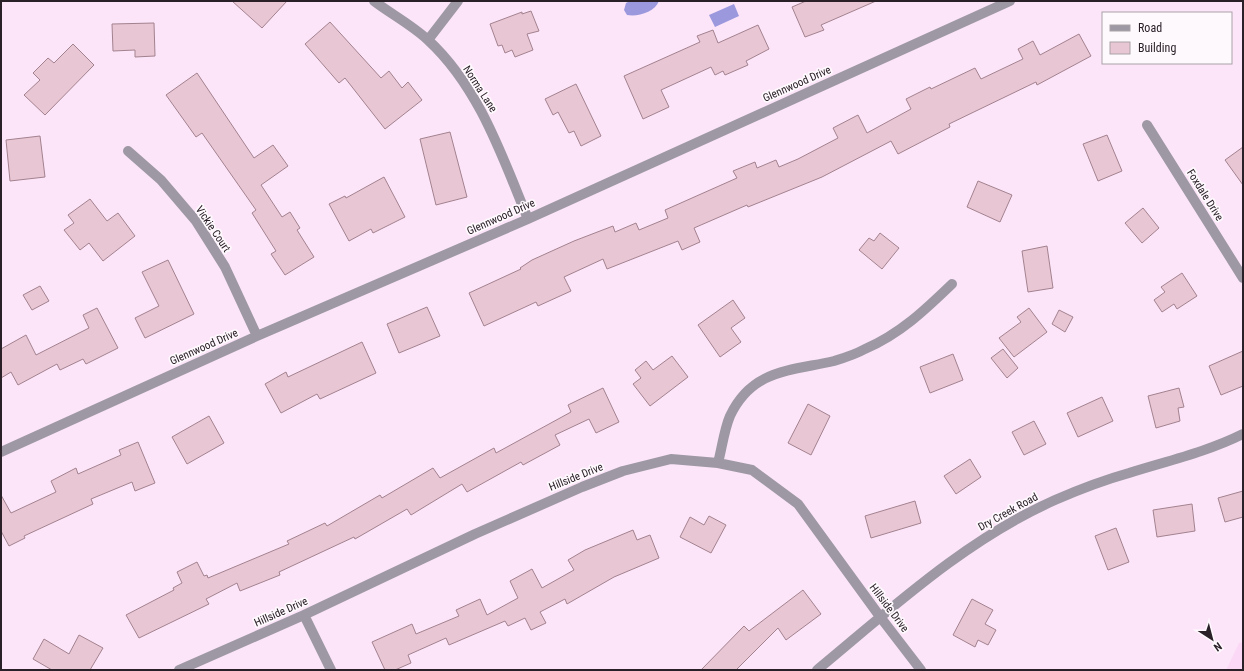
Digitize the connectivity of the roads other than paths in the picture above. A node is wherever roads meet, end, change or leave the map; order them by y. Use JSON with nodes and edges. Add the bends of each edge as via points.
{"nodes":[{"id":1,"x":374,"y":1,"type":"edge"},
{"id":2,"x":458,"y":1,"type":"edge"},
{"id":3,"x":1010,"y":1,"type":"edge"},
{"id":4,"x":428,"y":40,"type":"junction"},
{"id":5,"x":1147,"y":125,"type":"dead end"},
{"id":6,"x":128,"y":151,"type":"dead end"},
{"id":7,"x":528,"y":219,"type":"junction"},
{"id":8,"x":1243,"y":278,"type":"edge"},
{"id":9,"x":952,"y":284,"type":"dead end"},
{"id":10,"x":257,"y":336,"type":"junction"},
{"id":11,"x":1243,"y":434,"type":"edge"},
{"id":12,"x":1,"y":452,"type":"edge"},
{"id":13,"x":718,"y":463,"type":"junction"},
{"id":14,"x":304,"y":615,"type":"junction"},
{"id":15,"x":881,"y":618,"type":"junction"},
{"id":16,"x":179,"y":670,"type":"edge"},
{"id":17,"x":331,"y":670,"type":"edge"},
{"id":18,"x":817,"y":670,"type":"edge"},
{"id":19,"x":921,"y":670,"type":"edge"}],
"edges":[{"from":1,"to":4,"type":"street","name":"Norma Lane"},
{"from":2,"to":4,"type":"street"},
{"from":3,"to":7,"type":"street","name":"Glennwood Drive"},
{"from":4,"to":7,"type":"street","name":"Norma Lane","via":[[459,75],[488,122]]},
{"from":5,"to":8,"type":"street","name":"Foxdale Drive"},
{"from":6,"to":10,"type":"street","name":"Vickie Court","via":[[161,180],[196,221],[225,267]]},
{"from":7,"to":10,"type":"street","name":"Glennwood Drive"},
{"from":9,"to":13,"type":"street","via":[[914,321],[891,337],[865,350],[835,360],[785,369],[759,380],[741,396],[730,417]]},
{"from":10,"to":12,"type":"street","name":"Glennwood Drive"},
{"from":11,"to":15,"type":"street","name":"Dry Creek Road","via":[[1222,444],[1126,473],[1010,522],[958,555]]},
{"from":13,"to":14,"type":"street","name":"Hillside Drive","via":[[671,459],[622,471],[475,534]]},
{"from":13,"to":15,"type":"street","name":"Hillside Drive","via":[[752,470],[798,504]]},
{"from":14,"to":16,"type":"street","name":"Hillside Drive"},
{"from":14,"to":17,"type":"street"},
{"from":15,"to":18,"type":"street","name":"Dry Creek Road"},
{"from":15,"to":19,"type":"street","name":"Hillside Drive"}]}
